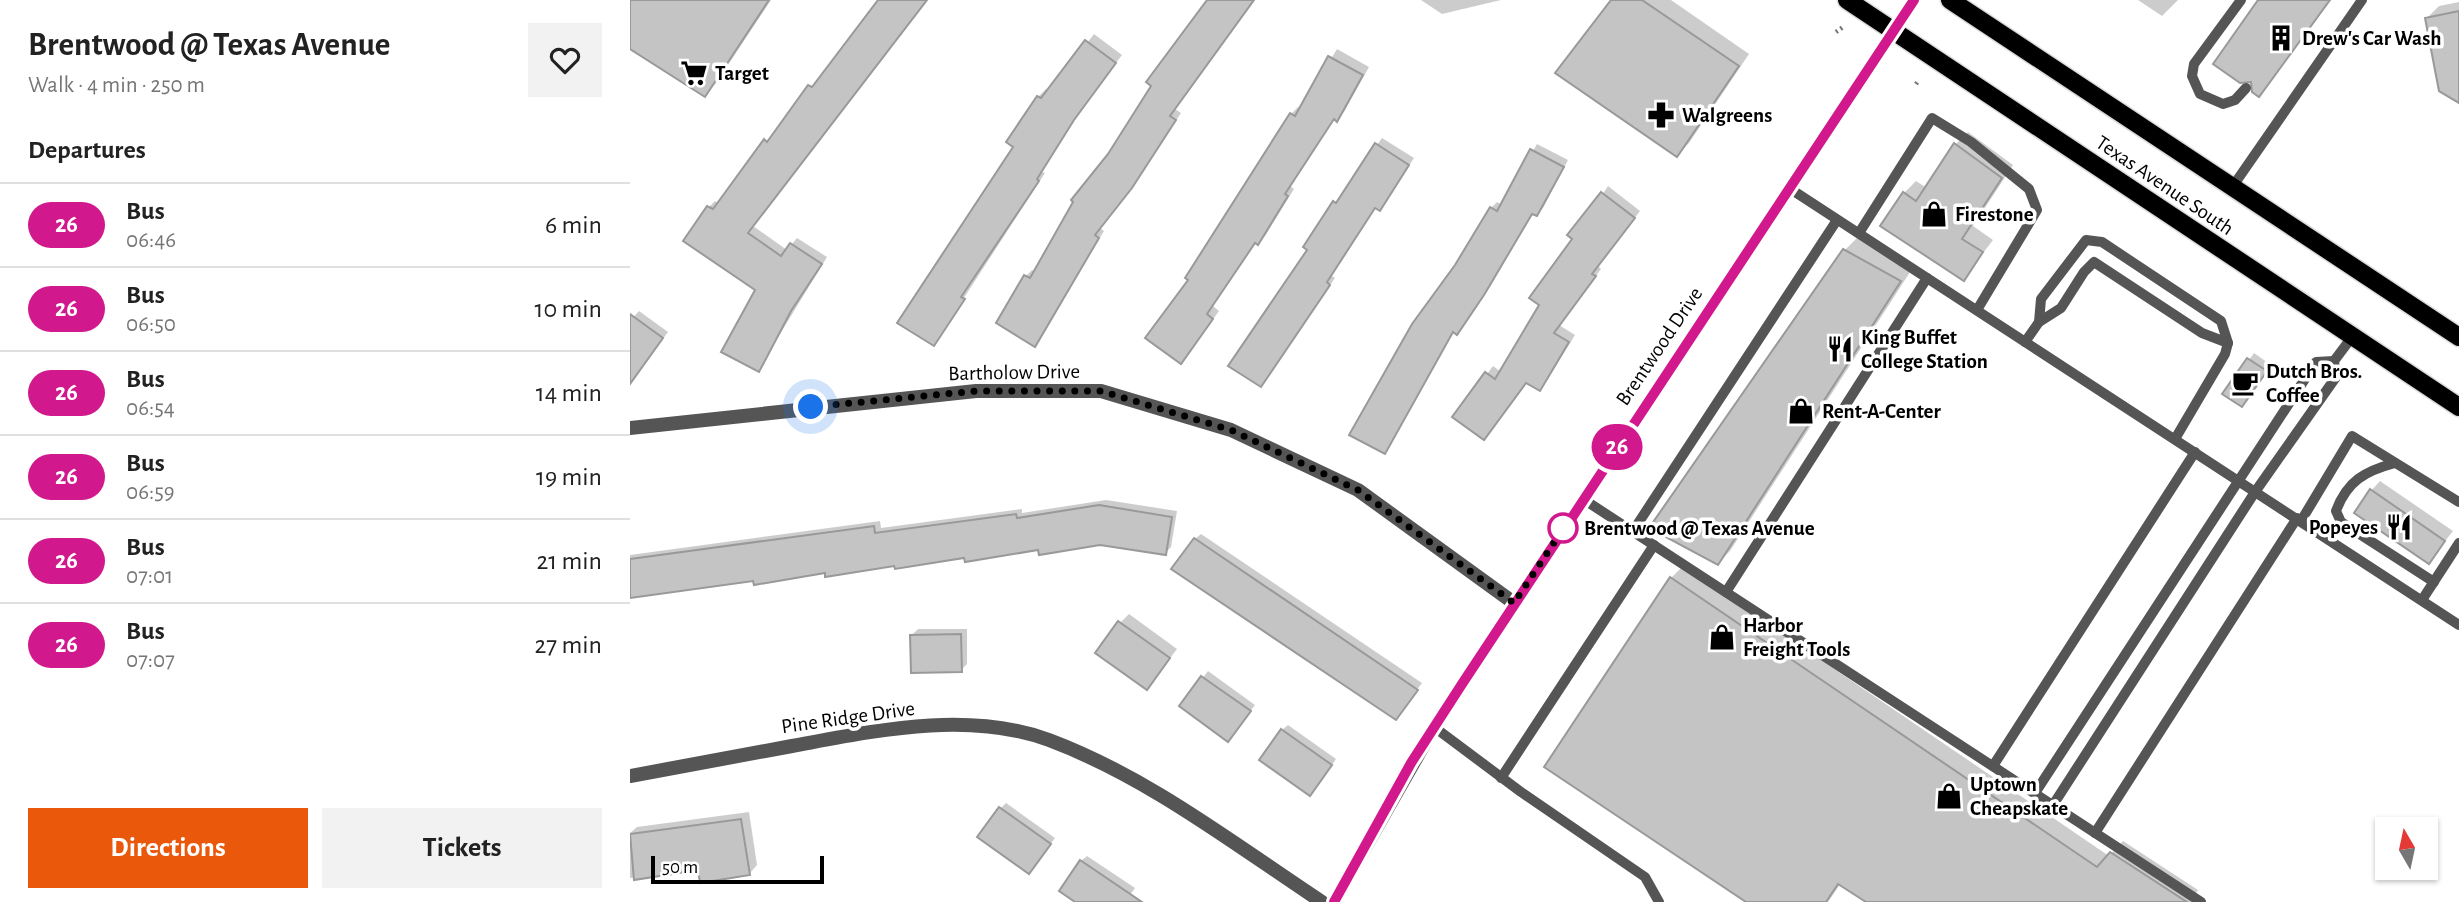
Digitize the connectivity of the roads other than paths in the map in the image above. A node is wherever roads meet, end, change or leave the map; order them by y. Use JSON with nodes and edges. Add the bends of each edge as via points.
{"nodes":[{"id":1,"x":1847,"y":0,"type":"edge"},
{"id":2,"x":1914,"y":0,"type":"edge"},
{"id":3,"x":1950,"y":0,"type":"edge"},
{"id":4,"x":2241,"y":0,"type":"edge"},
{"id":5,"x":2362,"y":0,"type":"edge"},
{"id":6,"x":1892,"y":30,"type":"junction"},
{"id":7,"x":2246,"y":88,"type":"dead end"},
{"id":8,"x":2232,"y":186,"type":"junction"},
{"id":9,"x":1789,"y":188,"type":"junction"},
{"id":10,"x":1837,"y":220,"type":"junction"},
{"id":11,"x":1858,"y":233,"type":"junction"},
{"id":12,"x":1927,"y":278,"type":"junction"},
{"id":13,"x":1976,"y":310,"type":"junction"},
{"id":14,"x":2039,"y":322,"type":"junction"},
{"id":15,"x":2352,"y":337,"type":"junction"},
{"id":16,"x":2459,"y":337,"type":"edge"},
{"id":17,"x":2025,"y":342,"type":"junction"},
{"id":18,"x":2228,"y":343,"type":"junction"},
{"id":19,"x":2334,"y":361,"type":"junction"},
{"id":20,"x":2459,"y":407,"type":"edge"},
{"id":21,"x":630,"y":428,"type":"edge"},
{"id":22,"x":2175,"y":439,"type":"junction"},
{"id":23,"x":2195,"y":452,"type":"junction"},
{"id":24,"x":2395,"y":463,"type":"junction"},
{"id":25,"x":2240,"y":482,"type":"junction"},
{"id":26,"x":2255,"y":492,"type":"junction"},
{"id":27,"x":1583,"y":499,"type":"junction"},
{"id":28,"x":2459,"y":502,"type":"edge"},
{"id":29,"x":2299,"y":520,"type":"junction"},
{"id":30,"x":1633,"y":531,"type":"junction"},
{"id":31,"x":2459,"y":543,"type":"edge"},
{"id":32,"x":1654,"y":545,"type":"junction"},
{"id":33,"x":2434,"y":582,"type":"junction"},
{"id":34,"x":1726,"y":592,"type":"junction"},
{"id":35,"x":2423,"y":600,"type":"junction"},
{"id":36,"x":1514,"y":603,"type":"junction"},
{"id":37,"x":2459,"y":625,"type":"edge"},
{"id":38,"x":1434,"y":727,"type":"junction"},
{"id":39,"x":1993,"y":766,"type":"junction"},
{"id":40,"x":630,"y":776,"type":"edge"},
{"id":41,"x":1501,"y":778,"type":"junction"},
{"id":42,"x":2035,"y":793,"type":"junction"},
{"id":43,"x":2053,"y":805,"type":"junction"},
{"id":44,"x":2095,"y":833,"type":"junction"},
{"id":45,"x":1322,"y":902,"type":"edge"},
{"id":46,"x":1335,"y":902,"type":"edge"},
{"id":47,"x":1659,"y":902,"type":"edge"},
{"id":48,"x":2201,"y":902,"type":"edge"}],
"edges":[{"from":1,"to":6,"type":"main road","name":"Texas Avenue South"},
{"from":2,"to":6,"type":"street","name":"Brentwood Drive"},
{"from":3,"to":8,"type":"main road","name":"Texas Avenue South"},
{"from":4,"to":7,"type":"lane","via":[[2194,64],[2192,76],[2200,94],[2223,104],[2235,100]]},
{"from":5,"to":8,"type":"lane"},
{"from":6,"to":9,"type":"street","name":"Brentwood Drive"},
{"from":6,"to":15,"type":"main road","name":"Texas Avenue South"},
{"from":8,"to":16,"type":"main road","name":"Texas Avenue South"},
{"from":9,"to":10,"type":"lane"},
{"from":9,"to":27,"type":"street","name":"Brentwood Drive"},
{"from":10,"to":11,"type":"lane"},
{"from":10,"to":30,"type":"lane"},
{"from":11,"to":12,"type":"lane"},
{"from":11,"to":13,"type":"lane","via":[[1931,118],[1971,142],[2029,189],[2037,211]]},
{"from":12,"to":13,"type":"lane"},
{"from":12,"to":34,"type":"lane"},
{"from":13,"to":17,"type":"lane"},
{"from":14,"to":17,"type":"lane"},
{"from":14,"to":18,"type":"lane","via":[[2061,307],[2094,262],[2202,333]]},
{"from":14,"to":18,"type":"lane","via":[[2041,299],[2086,240],[2102,242],[2221,321]]},
{"from":15,"to":19,"type":"lane"},
{"from":15,"to":20,"type":"main road","name":"Texas Avenue South"},
{"from":17,"to":22,"type":"lane"},
{"from":18,"to":22,"type":"lane"},
{"from":19,"to":25,"type":"lane","via":[[2316,362]]},
{"from":19,"to":26,"type":"lane","via":[[2336,377]]},
{"from":21,"to":36,"type":"street","name":"Bartholow Drive","via":[[976,391],[1101,391],[1231,430],[1358,490]]},
{"from":22,"to":23,"type":"lane"},
{"from":23,"to":25,"type":"lane"},
{"from":23,"to":39,"type":"lane"},
{"from":24,"to":28,"type":"lane"},
{"from":24,"to":29,"type":"lane","via":[[2352,436]]},
{"from":24,"to":33,"type":"lane","via":[[2353,481],[2336,512],[2341,522]]},
{"from":25,"to":26,"type":"lane"},
{"from":25,"to":42,"type":"lane"},
{"from":26,"to":29,"type":"lane"},
{"from":26,"to":43,"type":"lane"},
{"from":27,"to":30,"type":"lane"},
{"from":27,"to":36,"type":"street","name":"Brentwood Drive"},
{"from":29,"to":35,"type":"lane"},
{"from":29,"to":44,"type":"lane"},
{"from":30,"to":32,"type":"lane"},
{"from":31,"to":33,"type":"lane"},
{"from":32,"to":34,"type":"lane"},
{"from":32,"to":41,"type":"lane"},
{"from":33,"to":35,"type":"lane"},
{"from":34,"to":39,"type":"lane"},
{"from":35,"to":37,"type":"lane"},
{"from":36,"to":38,"type":"street","name":"Brentwood Drive"},
{"from":38,"to":41,"type":"lane"},
{"from":38,"to":46,"type":"street","name":"Brentwood Drive"},
{"from":39,"to":42,"type":"lane"},
{"from":40,"to":45,"type":"street","name":"Pine Ridge Drive","via":[[888,729],[950,726],[1002,730],[1047,739],[1132,777]]},
{"from":41,"to":47,"type":"lane","via":[[1645,877]]},
{"from":42,"to":43,"type":"lane"},
{"from":43,"to":44,"type":"lane"},
{"from":44,"to":48,"type":"lane"}]}
